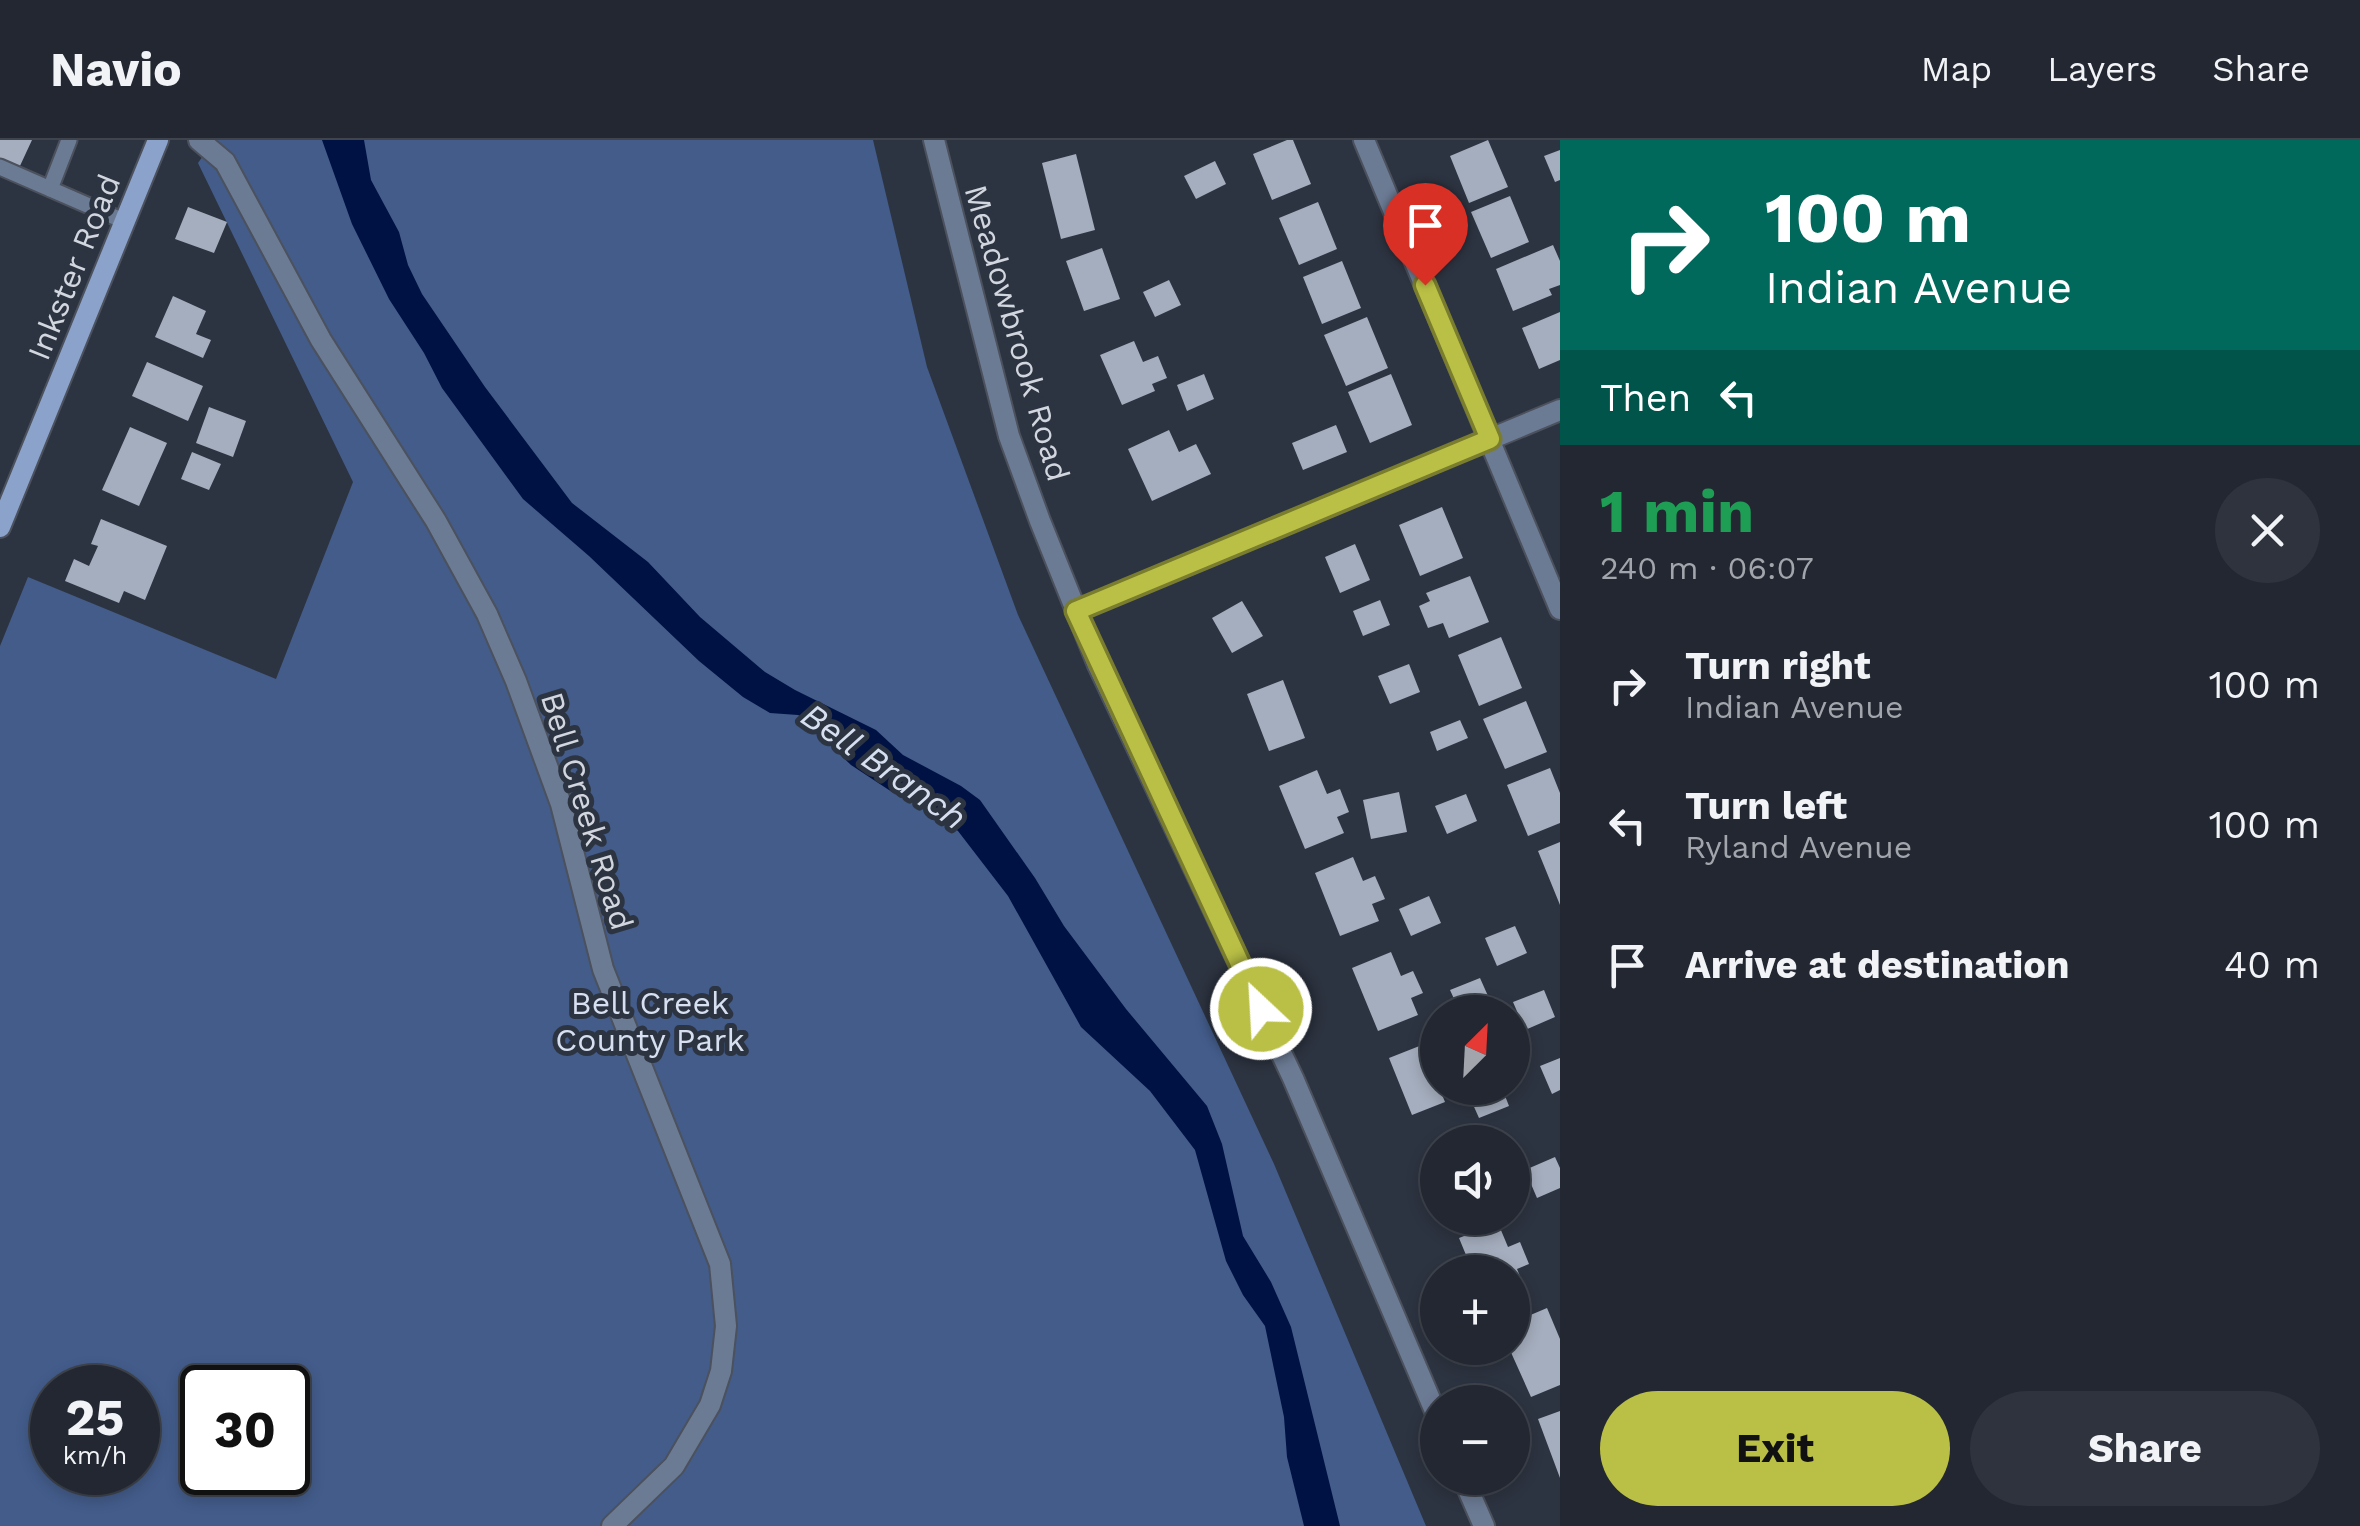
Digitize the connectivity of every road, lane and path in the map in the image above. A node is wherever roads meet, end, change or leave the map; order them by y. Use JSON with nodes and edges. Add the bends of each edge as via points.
{"nodes":[{"id":1,"x":70,"y":140,"type":"edge"},
{"id":2,"x":198,"y":140,"type":"edge"},
{"id":3,"x":934,"y":140,"type":"edge"},
{"id":4,"x":1364,"y":140,"type":"edge"},
{"id":5,"x":153,"y":142,"type":"edge"},
{"id":6,"x":0,"y":167,"type":"edge"},
{"id":7,"x":50,"y":188,"type":"junction"},
{"id":8,"x":126,"y":222,"type":"junction"},
{"id":9,"x":1560,"y":410,"type":"edge"},
{"id":10,"x":1490,"y":439,"type":"junction"},
{"id":11,"x":0,"y":528,"type":"edge"},
{"id":12,"x":1560,"y":609,"type":"edge"},
{"id":13,"x":1076,"y":611,"type":"junction"},
{"id":14,"x":1424,"y":1385,"type":"edge"},
{"id":15,"x":1470,"y":1495,"type":"edge"},
{"id":16,"x":612,"y":1526,"type":"edge"},
{"id":17,"x":1484,"y":1526,"type":"edge"}],
"edges":[{"from":1,"to":7,"type":"lane"},
{"from":2,"to":16,"type":"street","name":"Bell Creek Road","via":[[224,162],[321,340],[487,614],[561,804],[603,969],[716,1252],[726,1326],[710,1405],[674,1466]]},
{"from":3,"to":13,"type":"street","name":"Meadowbrook Road","via":[[1009,436]]},
{"from":4,"to":10,"type":"street"},
{"from":5,"to":8,"type":"main road","name":"Inkster Road"},
{"from":6,"to":7,"type":"lane"},
{"from":7,"to":8,"type":"lane"},
{"from":8,"to":11,"type":"main road","name":"Inkster Road"},
{"from":9,"to":10,"type":"street"},
{"from":10,"to":12,"type":"street"},
{"from":10,"to":13,"type":"street"},
{"from":13,"to":14,"type":"street","name":"Meadowbrook Road","via":[[1293,1078]]},
{"from":15,"to":17,"type":"street"}]}
